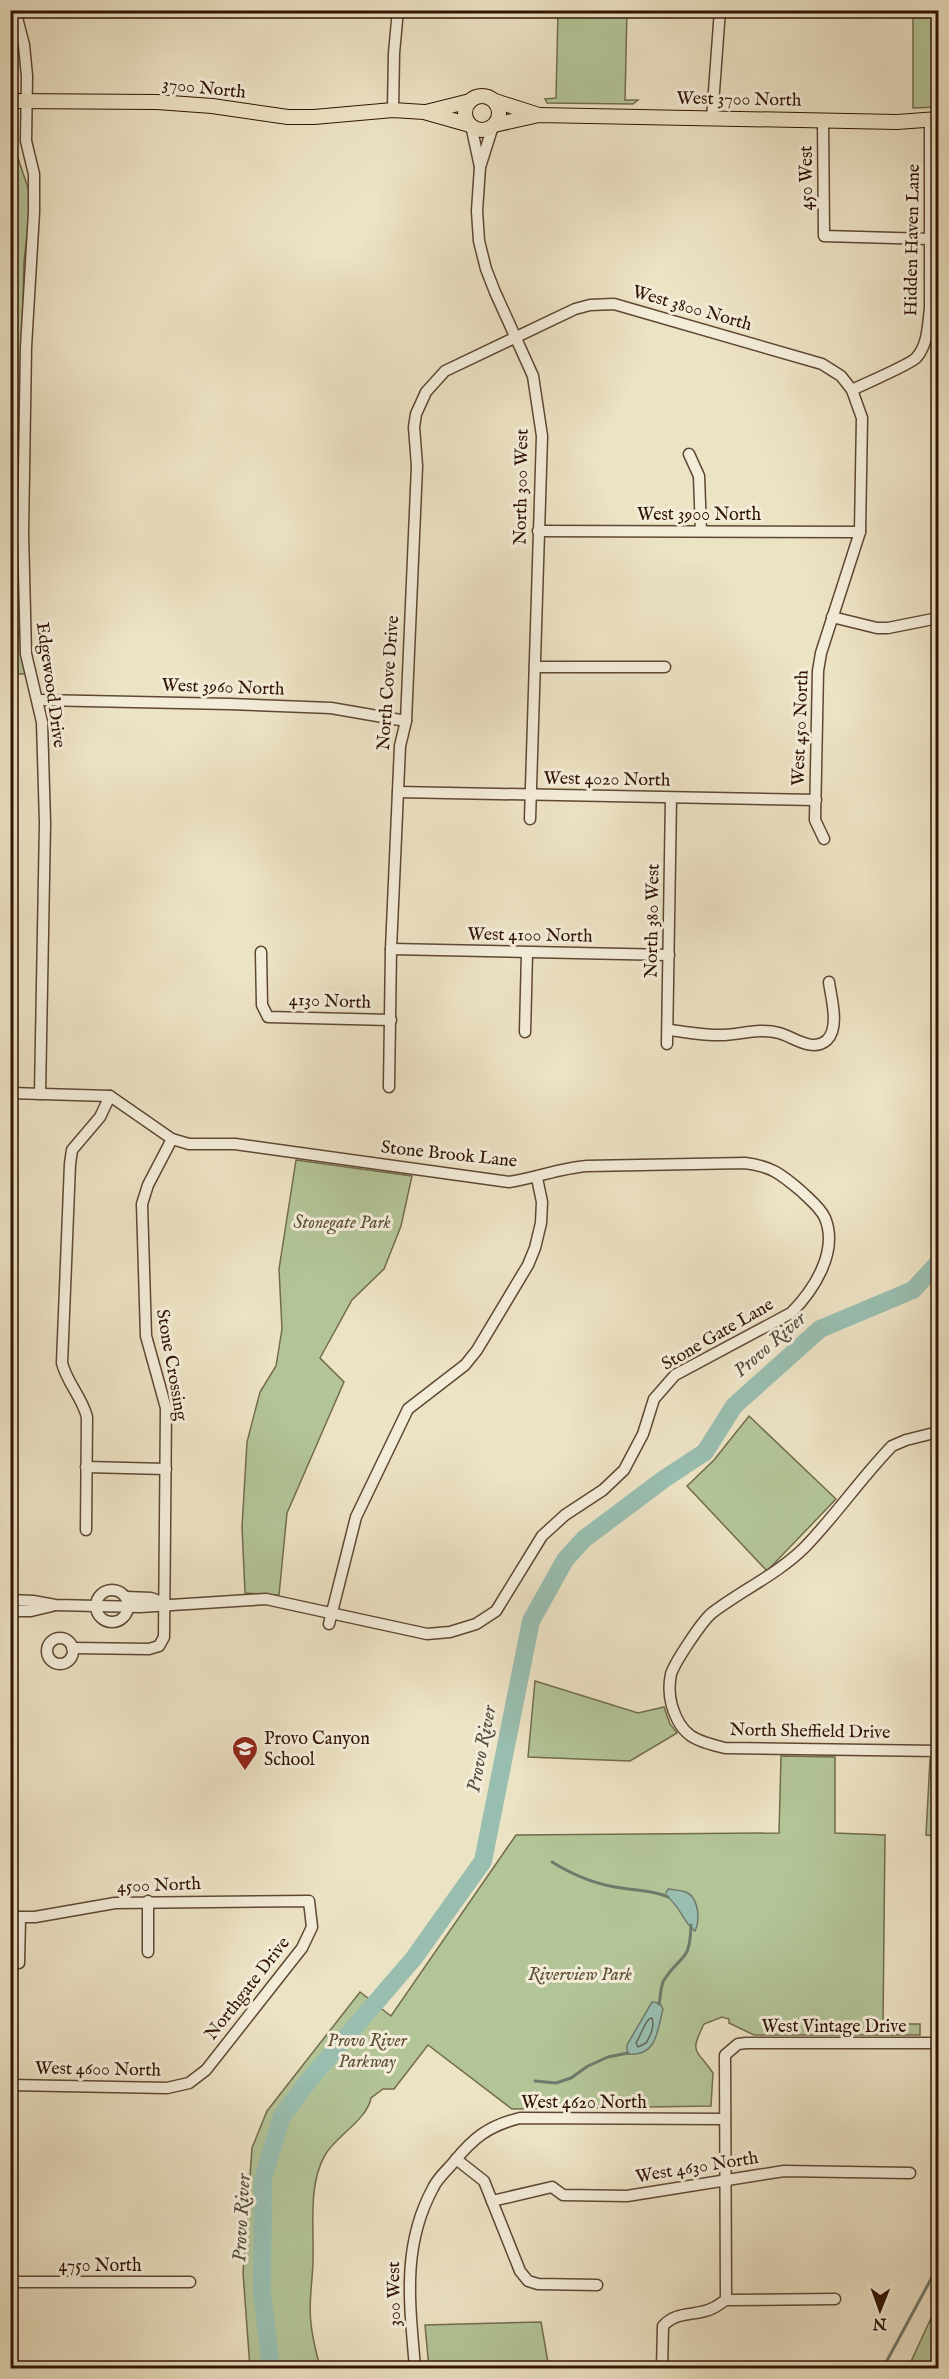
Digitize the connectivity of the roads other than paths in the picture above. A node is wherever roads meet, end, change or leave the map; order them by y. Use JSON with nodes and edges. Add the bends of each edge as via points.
{"nodes":[{"id":1,"x":15,"y":10,"type":"edge"},
{"id":2,"x":398,"y":10,"type":"edge"},
{"id":3,"x":720,"y":10,"type":"edge"},
{"id":4,"x":10,"y":101,"type":"edge"},
{"id":5,"x":26,"y":101,"type":"junction"},
{"id":6,"x":470,"y":101,"type":"junction"},
{"id":7,"x":495,"y":101,"type":"junction"},
{"id":8,"x":393,"y":110,"type":"junction"},
{"id":9,"x":424,"y":112,"type":"junction"},
{"id":10,"x":539,"y":115,"type":"junction"},
{"id":11,"x":712,"y":118,"type":"junction"},
{"id":12,"x":824,"y":120,"type":"junction"},
{"id":13,"x":934,"y":120,"type":"edge"},
{"id":14,"x":470,"y":125,"type":"junction"},
{"id":15,"x":494,"y":126,"type":"junction"},
{"id":16,"x":480,"y":167,"type":"junction"},
{"id":17,"x":930,"y":238,"type":"junction"},
{"id":18,"x":517,"y":337,"type":"junction"},
{"id":19,"x":852,"y":390,"type":"junction"},
{"id":20,"x":689,"y":454,"type":"dead end"},
{"id":21,"x":538,"y":531,"type":"junction"},
{"id":22,"x":701,"y":531,"type":"junction"},
{"id":23,"x":860,"y":532,"type":"junction"},
{"id":24,"x":832,"y":616,"type":"junction"},
{"id":25,"x":939,"y":618,"type":"edge"},
{"id":26,"x":535,"y":667,"type":"junction"},
{"id":27,"x":665,"y":667,"type":"dead end"},
{"id":28,"x":39,"y":700,"type":"junction"},
{"id":29,"x":406,"y":722,"type":"junction"},
{"id":30,"x":398,"y":792,"type":"junction"},
{"id":31,"x":531,"y":795,"type":"junction"},
{"id":32,"x":671,"y":798,"type":"junction"},
{"id":33,"x":816,"y":800,"type":"junction"},
{"id":34,"x":530,"y":819,"type":"dead end"},
{"id":35,"x":824,"y":839,"type":"dead end"},
{"id":36,"x":391,"y":949,"type":"junction"},
{"id":37,"x":261,"y":952,"type":"dead end"},
{"id":38,"x":527,"y":953,"type":"junction"},
{"id":39,"x":669,"y":955,"type":"junction"},
{"id":40,"x":829,"y":982,"type":"dead end"},
{"id":41,"x":391,"y":1020,"type":"junction"},
{"id":42,"x":669,"y":1030,"type":"junction"},
{"id":43,"x":525,"y":1032,"type":"dead end"},
{"id":44,"x":667,"y":1044,"type":"dead end"},
{"id":45,"x":389,"y":1087,"type":"dead end"},
{"id":46,"x":10,"y":1093,"type":"edge"},
{"id":47,"x":40,"y":1094,"type":"junction"},
{"id":48,"x":110,"y":1096,"type":"junction"},
{"id":49,"x":172,"y":1139,"type":"junction"},
{"id":50,"x":537,"y":1178,"type":"junction"},
{"id":51,"x":816,"y":1205,"type":"joint"},
{"id":52,"x":939,"y":1432,"type":"edge"},
{"id":53,"x":86,"y":1467,"type":"junction"},
{"id":54,"x":166,"y":1469,"type":"junction"},
{"id":55,"x":86,"y":1530,"type":"dead end"},
{"id":56,"x":10,"y":1600,"type":"edge"},
{"id":57,"x":126,"y":1602,"type":"junction"},
{"id":58,"x":165,"y":1604,"type":"junction"},
{"id":59,"x":55,"y":1605,"type":"junction"},
{"id":60,"x":97,"y":1606,"type":"junction"},
{"id":61,"x":10,"y":1611,"type":"edge"},
{"id":62,"x":331,"y":1611,"type":"junction"},
{"id":63,"x":329,"y":1624,"type":"dead end"},
{"id":64,"x":72,"y":1648,"type":"dead end"},
{"id":65,"x":939,"y":1751,"type":"edge"},
{"id":66,"x":148,"y":1901,"type":"junction"},
{"id":67,"x":309,"y":1901,"type":"joint"},
{"id":68,"x":15,"y":1917,"type":"edge"},
{"id":69,"x":148,"y":1952,"type":"dead end"},
{"id":70,"x":20,"y":1963,"type":"dead end"},
{"id":71,"x":939,"y":2043,"type":"edge"},
{"id":72,"x":184,"y":2084,"type":"joint"},
{"id":73,"x":10,"y":2085,"type":"edge"},
{"id":74,"x":725,"y":2119,"type":"junction"},
{"id":75,"x":456,"y":2158,"type":"junction"},
{"id":76,"x":910,"y":2173,"type":"dead end"},
{"id":77,"x":727,"y":2181,"type":"junction"},
{"id":78,"x":492,"y":2201,"type":"junction"},
{"id":79,"x":10,"y":2282,"type":"edge"},
{"id":80,"x":190,"y":2282,"type":"dead end"},
{"id":81,"x":597,"y":2285,"type":"dead end"},
{"id":82,"x":835,"y":2299,"type":"dead end"},
{"id":83,"x":726,"y":2300,"type":"junction"},
{"id":84,"x":415,"y":2368,"type":"edge"},
{"id":85,"x":662,"y":2368,"type":"edge"}],
"edges":[{"from":1,"to":5,"type":"street","name":"Edgewood Drive","via":[[24,45]]},
{"from":2,"to":8,"type":"street"},
{"from":3,"to":11,"type":"street"},
{"from":4,"to":5,"type":"main road","name":"3700 North"},
{"from":5,"to":8,"type":"main road","name":"3700 North","via":[[157,102],[288,117]]},
{"from":5,"to":28,"type":"street","name":"Edgewood Drive","via":[[34,212],[26,347],[24,601],[26,654]]},
{"from":6,"to":7,"type":"main road","via":[[483,96]]},
{"from":6,"to":9,"type":"main road"},
{"from":6,"to":14,"type":"main road","via":[[465,112]]},
{"from":7,"to":10,"type":"main road","name":"West 3700 North"},
{"from":7,"to":15,"type":"main road","via":[[500,113]]},
{"from":8,"to":9,"type":"main road"},
{"from":9,"to":14,"type":"main road"},
{"from":10,"to":11,"type":"main road","name":"West 3700 North"},
{"from":10,"to":15,"type":"main road","name":"West 3700 North"},
{"from":11,"to":12,"type":"main road","name":"West 3700 North"},
{"from":12,"to":13,"type":"main road","name":"West 3700 North"},
{"from":12,"to":17,"type":"street","name":"450 West","via":[[824,236]]},
{"from":13,"to":17,"type":"street","name":"Hidden Haven Lane"},
{"from":14,"to":15,"type":"main road","via":[[482,130]]},
{"from":14,"to":16,"type":"street","name":"North 300 West"},
{"from":15,"to":16,"type":"street","name":"North 300 West"},
{"from":16,"to":18,"type":"street","name":"North 300 West","via":[[479,241],[489,277]]},
{"from":17,"to":19,"type":"street","name":"Hidden Haven Lane","via":[[930,308],[923,347],[915,359]]},
{"from":18,"to":19,"type":"street","name":"West 3800 North","via":[[582,307],[614,304],[822,364],[841,376]]},
{"from":18,"to":21,"type":"street","name":"North 300 West","via":[[533,376],[542,436]]},
{"from":18,"to":29,"type":"street","name":"North Cove Drive","via":[[445,371],[426,392],[416,414]]},
{"from":19,"to":23,"type":"street","name":"West 450 North","via":[[862,418]]},
{"from":20,"to":22,"type":"street","via":[[699,476]]},
{"from":21,"to":22,"type":"street","name":"West 3900 North"},
{"from":21,"to":26,"type":"street","name":"North 300 West"},
{"from":22,"to":23,"type":"street","name":"West 3900 North"},
{"from":23,"to":24,"type":"street","name":"West 450 North"},
{"from":24,"to":25,"type":"street","via":[[888,628]]},
{"from":24,"to":33,"type":"street","name":"West 450 North","via":[[818,671]]},
{"from":26,"to":27,"type":"street"},
{"from":26,"to":31,"type":"street","name":"North 300 West"},
{"from":28,"to":29,"type":"street","name":"West 3960 North","via":[[331,708]]},
{"from":28,"to":47,"type":"street","name":"Edgewood Drive","via":[[45,823]]},
{"from":29,"to":30,"type":"street","name":"North Cove Drive","via":[[400,747]]},
{"from":30,"to":31,"type":"street","name":"West 4020 North"},
{"from":30,"to":36,"type":"street","name":"North Cove Drive"},
{"from":31,"to":32,"type":"street","name":"West 4020 North"},
{"from":31,"to":34,"type":"street","name":"North 300 West"},
{"from":32,"to":33,"type":"street","name":"West 4020 North"},
{"from":32,"to":39,"type":"street","name":"North 380 West"},
{"from":33,"to":35,"type":"street","name":"West 450 North","via":[[816,825]]},
{"from":36,"to":38,"type":"street","name":"West 4100 North"},
{"from":36,"to":41,"type":"street","name":"North Cove Drive"},
{"from":37,"to":41,"type":"street","name":"4130 North","via":[[262,1005],[268,1017]]},
{"from":38,"to":39,"type":"street","name":"West 4100 North"},
{"from":38,"to":43,"type":"street"},
{"from":39,"to":42,"type":"street","name":"North 380 West"},
{"from":40,"to":42,"type":"street","via":[[833,1029],[828,1039],[818,1045],[768,1031],[724,1035]]},
{"from":41,"to":45,"type":"street","name":"North Cove Drive"},
{"from":42,"to":44,"type":"street","name":"North 380 West"},
{"from":46,"to":47,"type":"street"},
{"from":47,"to":48,"type":"street"},
{"from":48,"to":49,"type":"street"},
{"from":48,"to":53,"type":"street","via":[[100,1117],[70,1156],[62,1363],[65,1375],[84,1403]]},
{"from":49,"to":50,"type":"street","name":"Stone Brook Lane","via":[[189,1144],[235,1144],[509,1182]]},
{"from":49,"to":54,"type":"street","name":"Stone Crossing","via":[[142,1204],[146,1336],[166,1408]]},
{"from":50,"to":51,"type":"street","name":"Stone Brook Lane","via":[[587,1166],[745,1163],[763,1165],[782,1174]]},
{"from":50,"to":62,"type":"street","via":[[541,1223],[528,1265],[465,1365],[408,1409],[356,1517]]},
{"from":51,"to":62,"type":"street","name":"Stone Gate Lane","via":[[825,1219],[828,1251],[806,1298],[791,1313],[675,1375],[663,1386],[624,1470],[603,1491],[565,1515],[542,1536],[496,1611],[476,1624],[427,1634]]},
{"from":52,"to":65,"type":"street","name":"North Sheffield Drive","via":[[892,1446],[805,1547],[710,1615],[671,1673],[669,1697],[687,1734],[724,1748]]},
{"from":53,"to":54,"type":"street"},
{"from":53,"to":55,"type":"street"},
{"from":54,"to":58,"type":"street","name":"Stone Crossing"},
{"from":56,"to":59,"type":"street"},
{"from":57,"to":58,"type":"street","name":"Stone Gate Lane"},
{"from":57,"to":60,"type":"street","name":"Stone Gate Lane","via":[[120,1591],[104,1592],[97,1598]]},
{"from":57,"to":60,"type":"street","via":[[126,1614],[119,1621],[103,1621]]},
{"from":58,"to":62,"type":"street","name":"Stone Gate Lane","via":[[266,1599]]},
{"from":58,"to":64,"type":"street","name":"Stone Crossing","via":[[164,1637],[159,1646]]},
{"from":59,"to":60,"type":"street"},
{"from":59,"to":61,"type":"street"},
{"from":62,"to":63,"type":"street"},
{"from":66,"to":67,"type":"street","name":"4500 North"},
{"from":66,"to":68,"type":"street","name":"4500 North"},
{"from":66,"to":69,"type":"street"},
{"from":67,"to":72,"type":"street","name":"Northgate Drive","via":[[312,1927],[302,1948],[206,2070]]},
{"from":68,"to":70,"type":"street"},
{"from":71,"to":74,"type":"street","name":"West Vintage Drive","via":[[746,2043],[725,2055]]},
{"from":72,"to":73,"type":"street","name":"West 4600 North","via":[[167,2088]]},
{"from":74,"to":75,"type":"street","name":"West 4620 North","via":[[520,2118],[487,2130]]},
{"from":74,"to":77,"type":"street"},
{"from":75,"to":78,"type":"street","via":[[484,2181]]},
{"from":75,"to":84,"type":"street","name":"300 West","via":[[434,2186],[416,2228],[411,2252],[408,2279]]},
{"from":76,"to":77,"type":"street","name":"West 4630 North","via":[[784,2171]]},
{"from":77,"to":78,"type":"street","name":"West 4630 North","via":[[627,2196],[563,2195],[552,2187]]},
{"from":77,"to":83,"type":"street"},
{"from":78,"to":81,"type":"street","via":[[520,2271],[528,2281]]},
{"from":79,"to":80,"type":"street","name":"4750 North"},
{"from":82,"to":83,"type":"street"},
{"from":83,"to":85,"type":"street","via":[[712,2309],[669,2319],[663,2326]]}]}
